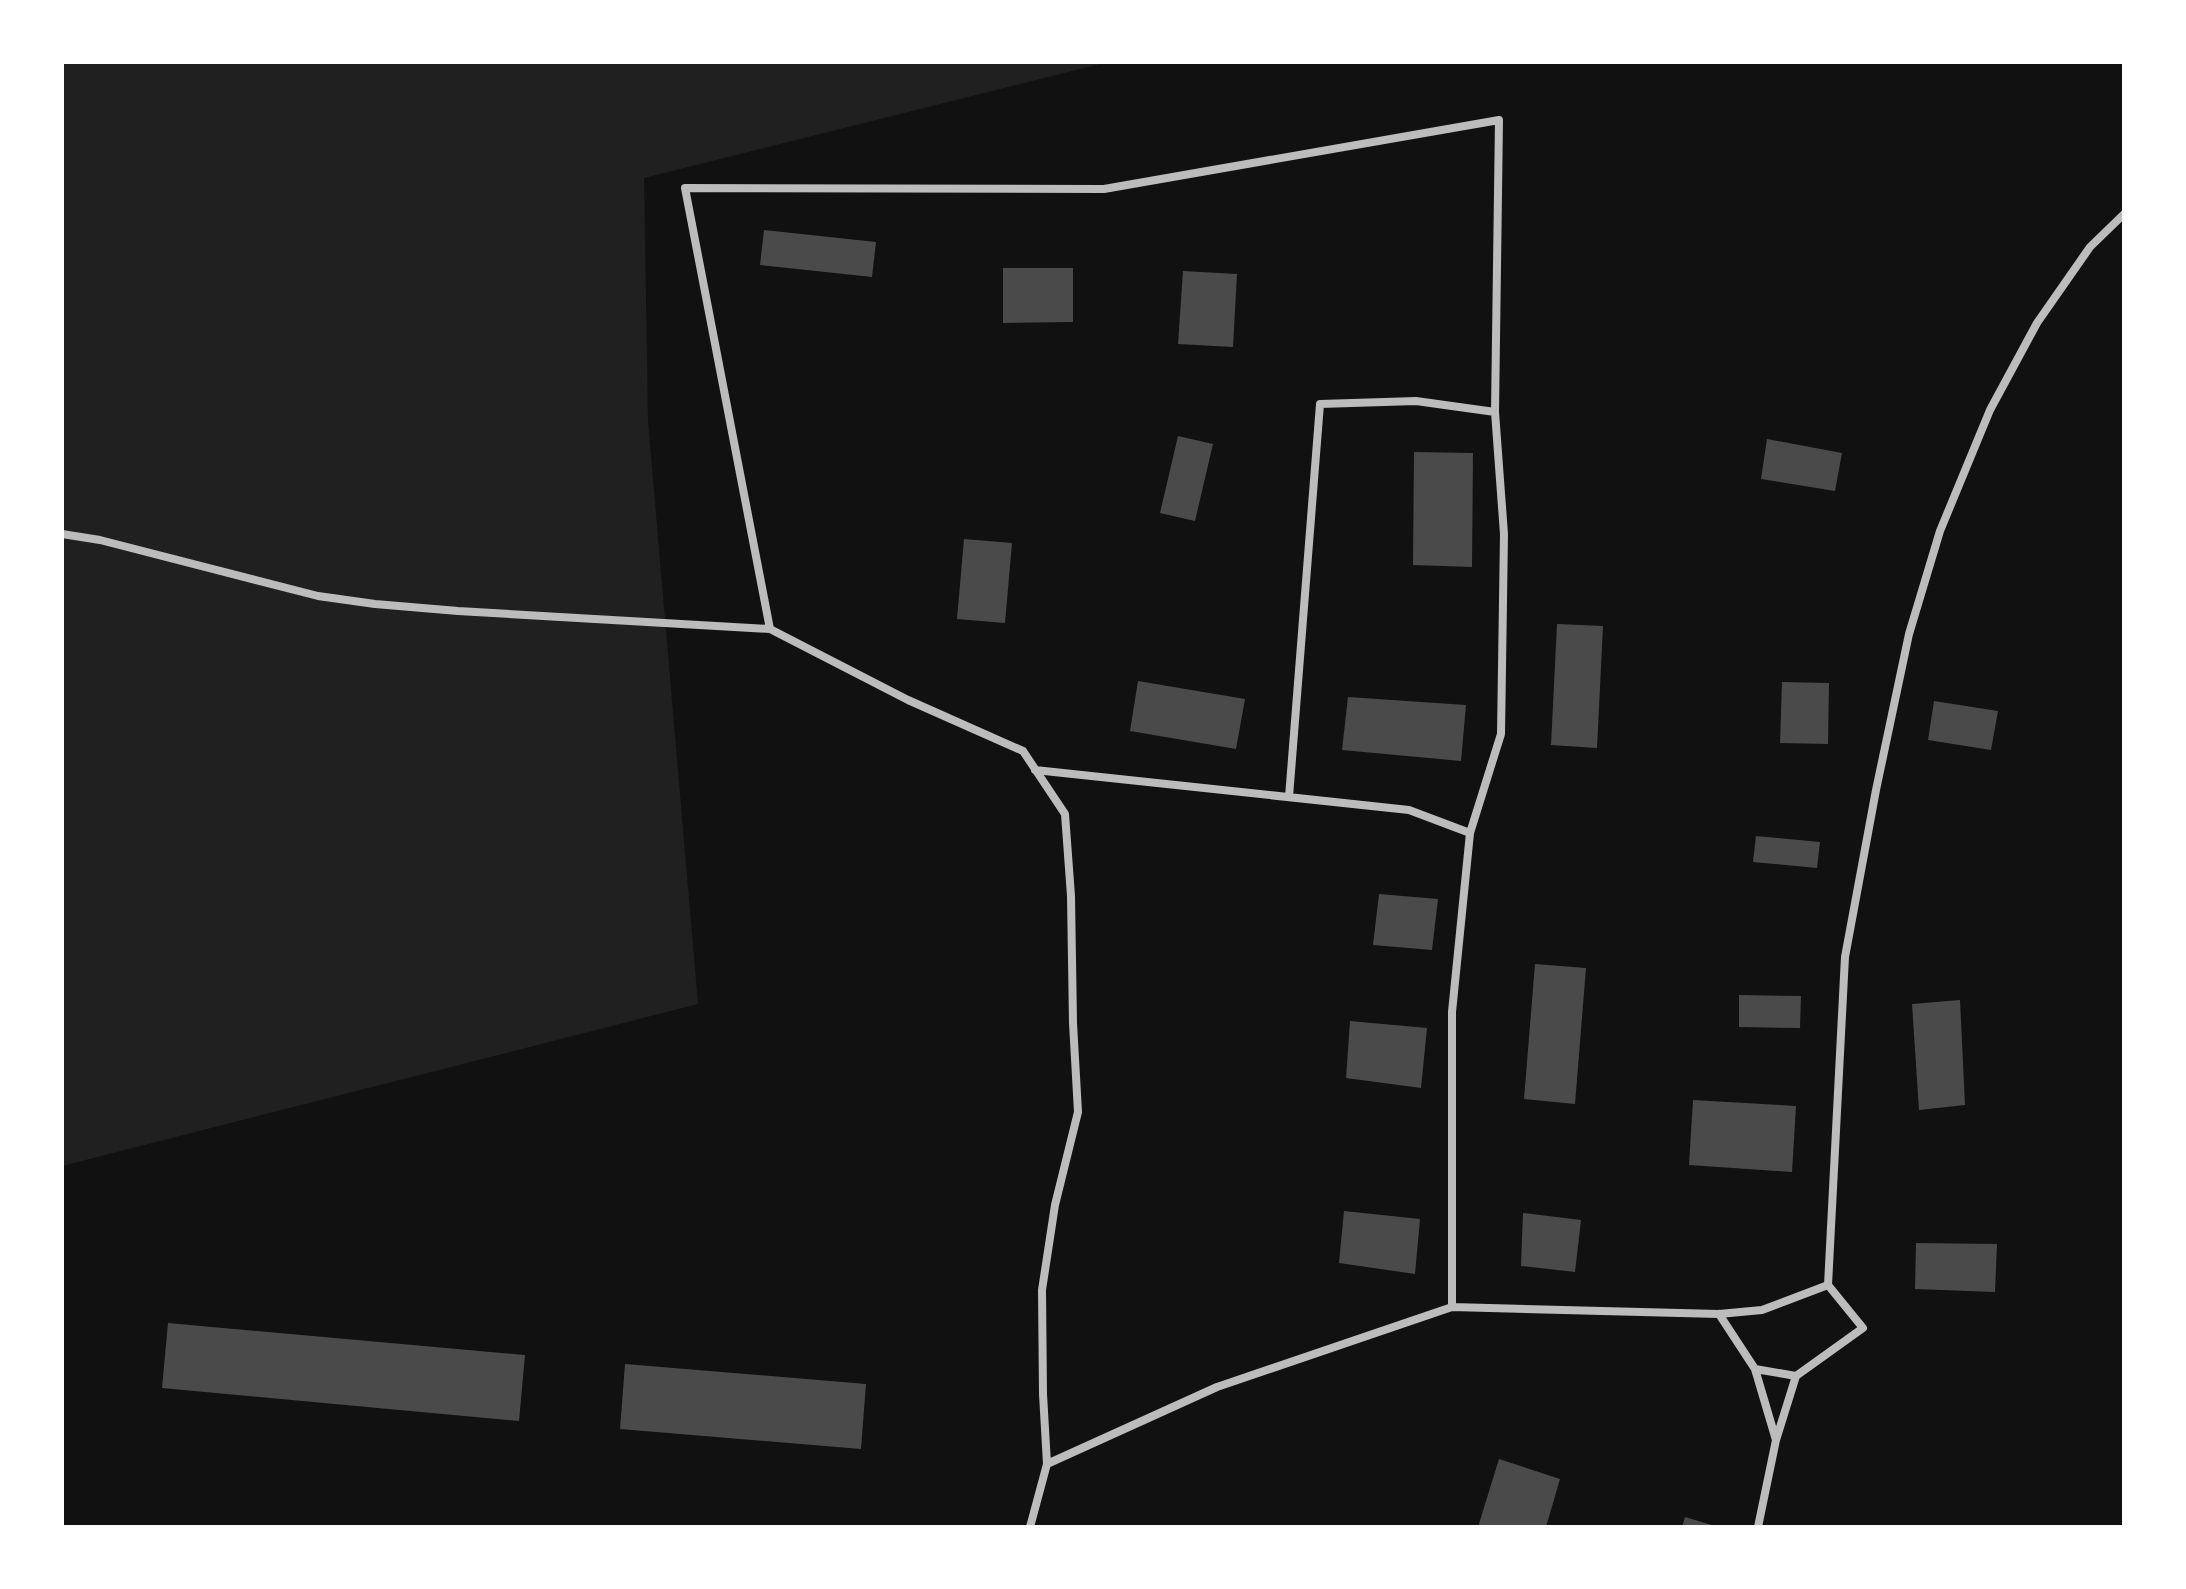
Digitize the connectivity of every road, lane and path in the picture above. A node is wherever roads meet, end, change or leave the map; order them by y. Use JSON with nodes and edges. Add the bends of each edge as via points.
{"nodes":[{"id":1,"x":2124,"y":214,"type":"edge"},
{"id":2,"x":1495,"y":412,"type":"junction"},
{"id":3,"x":62,"y":534,"type":"edge"},
{"id":4,"x":770,"y":629,"type":"junction"},
{"id":5,"x":1035,"y":770,"type":"junction"},
{"id":6,"x":1289,"y":797,"type":"junction"},
{"id":7,"x":1470,"y":833,"type":"junction"},
{"id":8,"x":1828,"y":1285,"type":"junction"},
{"id":9,"x":1452,"y":1307,"type":"junction"},
{"id":10,"x":1719,"y":1314,"type":"junction"},
{"id":11,"x":1755,"y":1369,"type":"junction"},
{"id":12,"x":1796,"y":1376,"type":"junction"},
{"id":13,"x":1776,"y":1440,"type":"junction"},
{"id":14,"x":1047,"y":1464,"type":"junction"},
{"id":15,"x":1030,"y":1527,"type":"edge"},
{"id":16,"x":1758,"y":1527,"type":"edge"}],
"edges":[{"from":1,"to":8,"type":"street","via":[[2090,247],[2037,323],[1990,410],[1940,531],[1909,634],[1845,957]]},
{"from":2,"to":4,"type":"street","via":[[1499,120],[1104,189],[685,188]]},
{"from":2,"to":6,"type":"street","via":[[1416,401],[1320,404]]},
{"from":2,"to":7,"type":"street","via":[[1504,534],[1501,734]]},
{"from":3,"to":4,"type":"street","via":[[318,596],[375,604]]},
{"from":4,"to":5,"type":"street","via":[[908,700],[1023,751]]},
{"from":5,"to":6,"type":"street"},
{"from":5,"to":14,"type":"street","via":[[1065,814],[1078,1112],[1055,1205],[1042,1290]]},
{"from":6,"to":7,"type":"street","via":[[1409,810]]},
{"from":7,"to":9,"type":"street","via":[[1452,1012]]},
{"from":8,"to":10,"type":"street","via":[[1762,1310]]},
{"from":8,"to":12,"type":"street","via":[[1863,1328]]},
{"from":9,"to":10,"type":"street"},
{"from":9,"to":14,"type":"street","via":[[1217,1387]]},
{"from":10,"to":11,"type":"street"},
{"from":11,"to":12,"type":"street"},
{"from":11,"to":13,"type":"street"},
{"from":12,"to":13,"type":"street"},
{"from":13,"to":16,"type":"street"},
{"from":14,"to":15,"type":"street"}]}
